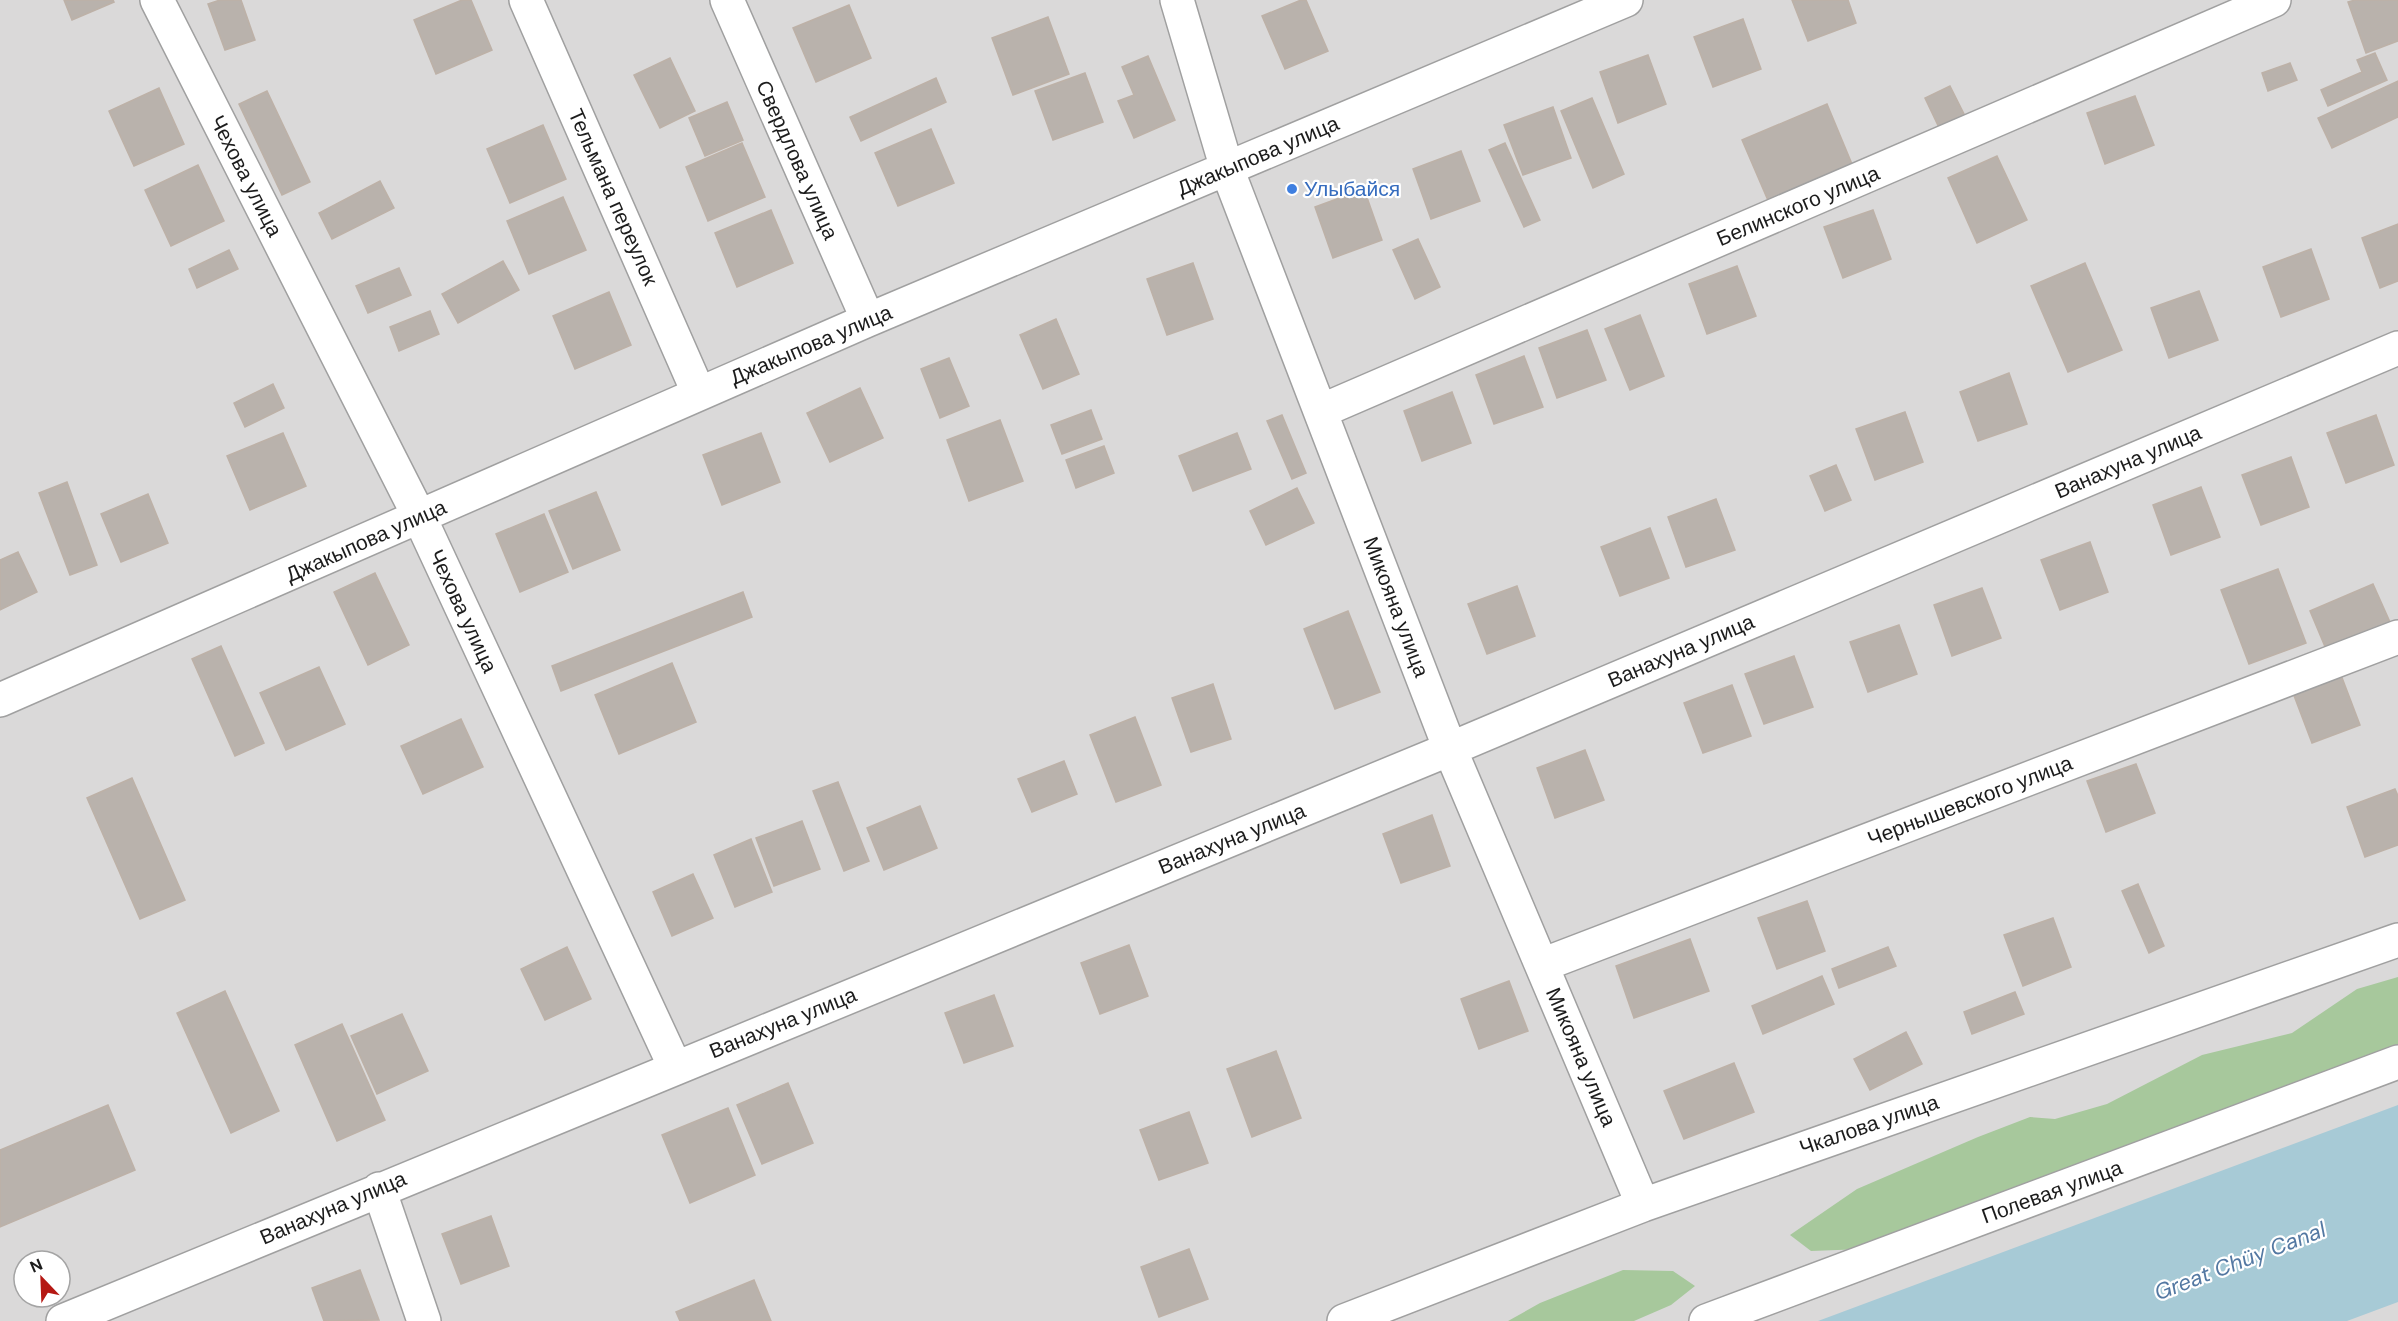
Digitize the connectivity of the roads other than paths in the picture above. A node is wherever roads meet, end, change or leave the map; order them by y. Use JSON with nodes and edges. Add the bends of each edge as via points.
{"nodes":[{"id":1,"x":157,"y":0,"type":"edge"},
{"id":2,"x":526,"y":0,"type":"edge"},
{"id":3,"x":727,"y":0,"type":"edge"},
{"id":4,"x":1177,"y":0,"type":"edge"},
{"id":5,"x":1626,"y":0,"type":"edge"},
{"id":6,"x":2274,"y":0,"type":"edge"},
{"id":7,"x":1227,"y":169,"type":"junction"},
{"id":8,"x":868,"y":320,"type":"junction"},
{"id":9,"x":2398,"y":348,"type":"edge"},
{"id":10,"x":699,"y":394,"type":"junction"},
{"id":11,"x":1321,"y":411,"type":"junction"},
{"id":12,"x":420,"y":518,"type":"junction"},
{"id":13,"x":2398,"y":638,"type":"edge"},
{"id":14,"x":0,"y":700,"type":"edge"},
{"id":15,"x":1450,"y":749,"type":"junction"},
{"id":16,"x":2398,"y":940,"type":"edge"},
{"id":17,"x":1542,"y":965,"type":"junction"},
{"id":18,"x":2398,"y":1062,"type":"edge"},
{"id":19,"x":675,"y":1067,"type":"junction"},
{"id":20,"x":379,"y":1189,"type":"junction"},
{"id":21,"x":1643,"y":1204,"type":"junction"},
{"id":22,"x":63,"y":1321,"type":"edge"},
{"id":23,"x":424,"y":1321,"type":"edge"},
{"id":24,"x":1344,"y":1321,"type":"edge"},
{"id":25,"x":1706,"y":1321,"type":"edge"}],
"edges":[{"from":1,"to":12,"type":"street","name":"Чехова улица"},
{"from":2,"to":10,"type":"street","name":"Тельмана переулок"},
{"from":3,"to":8,"type":"street","name":"Свердлова улица"},
{"from":4,"to":7,"type":"street","name":"Микояна улица"},
{"from":5,"to":7,"type":"street","name":"Джакыпова улица"},
{"from":6,"to":11,"type":"street","name":"Белинского улица"},
{"from":7,"to":8,"type":"street","name":"Джакыпова улица"},
{"from":7,"to":11,"type":"street","name":"Микояна улица"},
{"from":8,"to":10,"type":"street","name":"Джакыпова улица"},
{"from":9,"to":15,"type":"street","name":"Ванахуна улица"},
{"from":10,"to":12,"type":"street","name":"Джакыпова улица"},
{"from":11,"to":15,"type":"street","name":"Микояна улица"},
{"from":12,"to":14,"type":"street","name":"Джакыпова улица"},
{"from":12,"to":19,"type":"street","name":"Чехова улица"},
{"from":13,"to":17,"type":"street","name":"Чернышевского улица"},
{"from":15,"to":17,"type":"street","name":"Микояна улица"},
{"from":15,"to":19,"type":"street","name":"Ванахуна улица"},
{"from":16,"to":21,"type":"street","name":"Чкалова улица"},
{"from":17,"to":21,"type":"street","name":"Микояна улица"},
{"from":18,"to":25,"type":"street","name":"Полевая улица"},
{"from":19,"to":20,"type":"street","name":"Ванахуна улица"},
{"from":20,"to":22,"type":"street","name":"Ванахуна улица"},
{"from":20,"to":23,"type":"street"},
{"from":21,"to":24,"type":"street","name":"Чкалова улица"}]}
